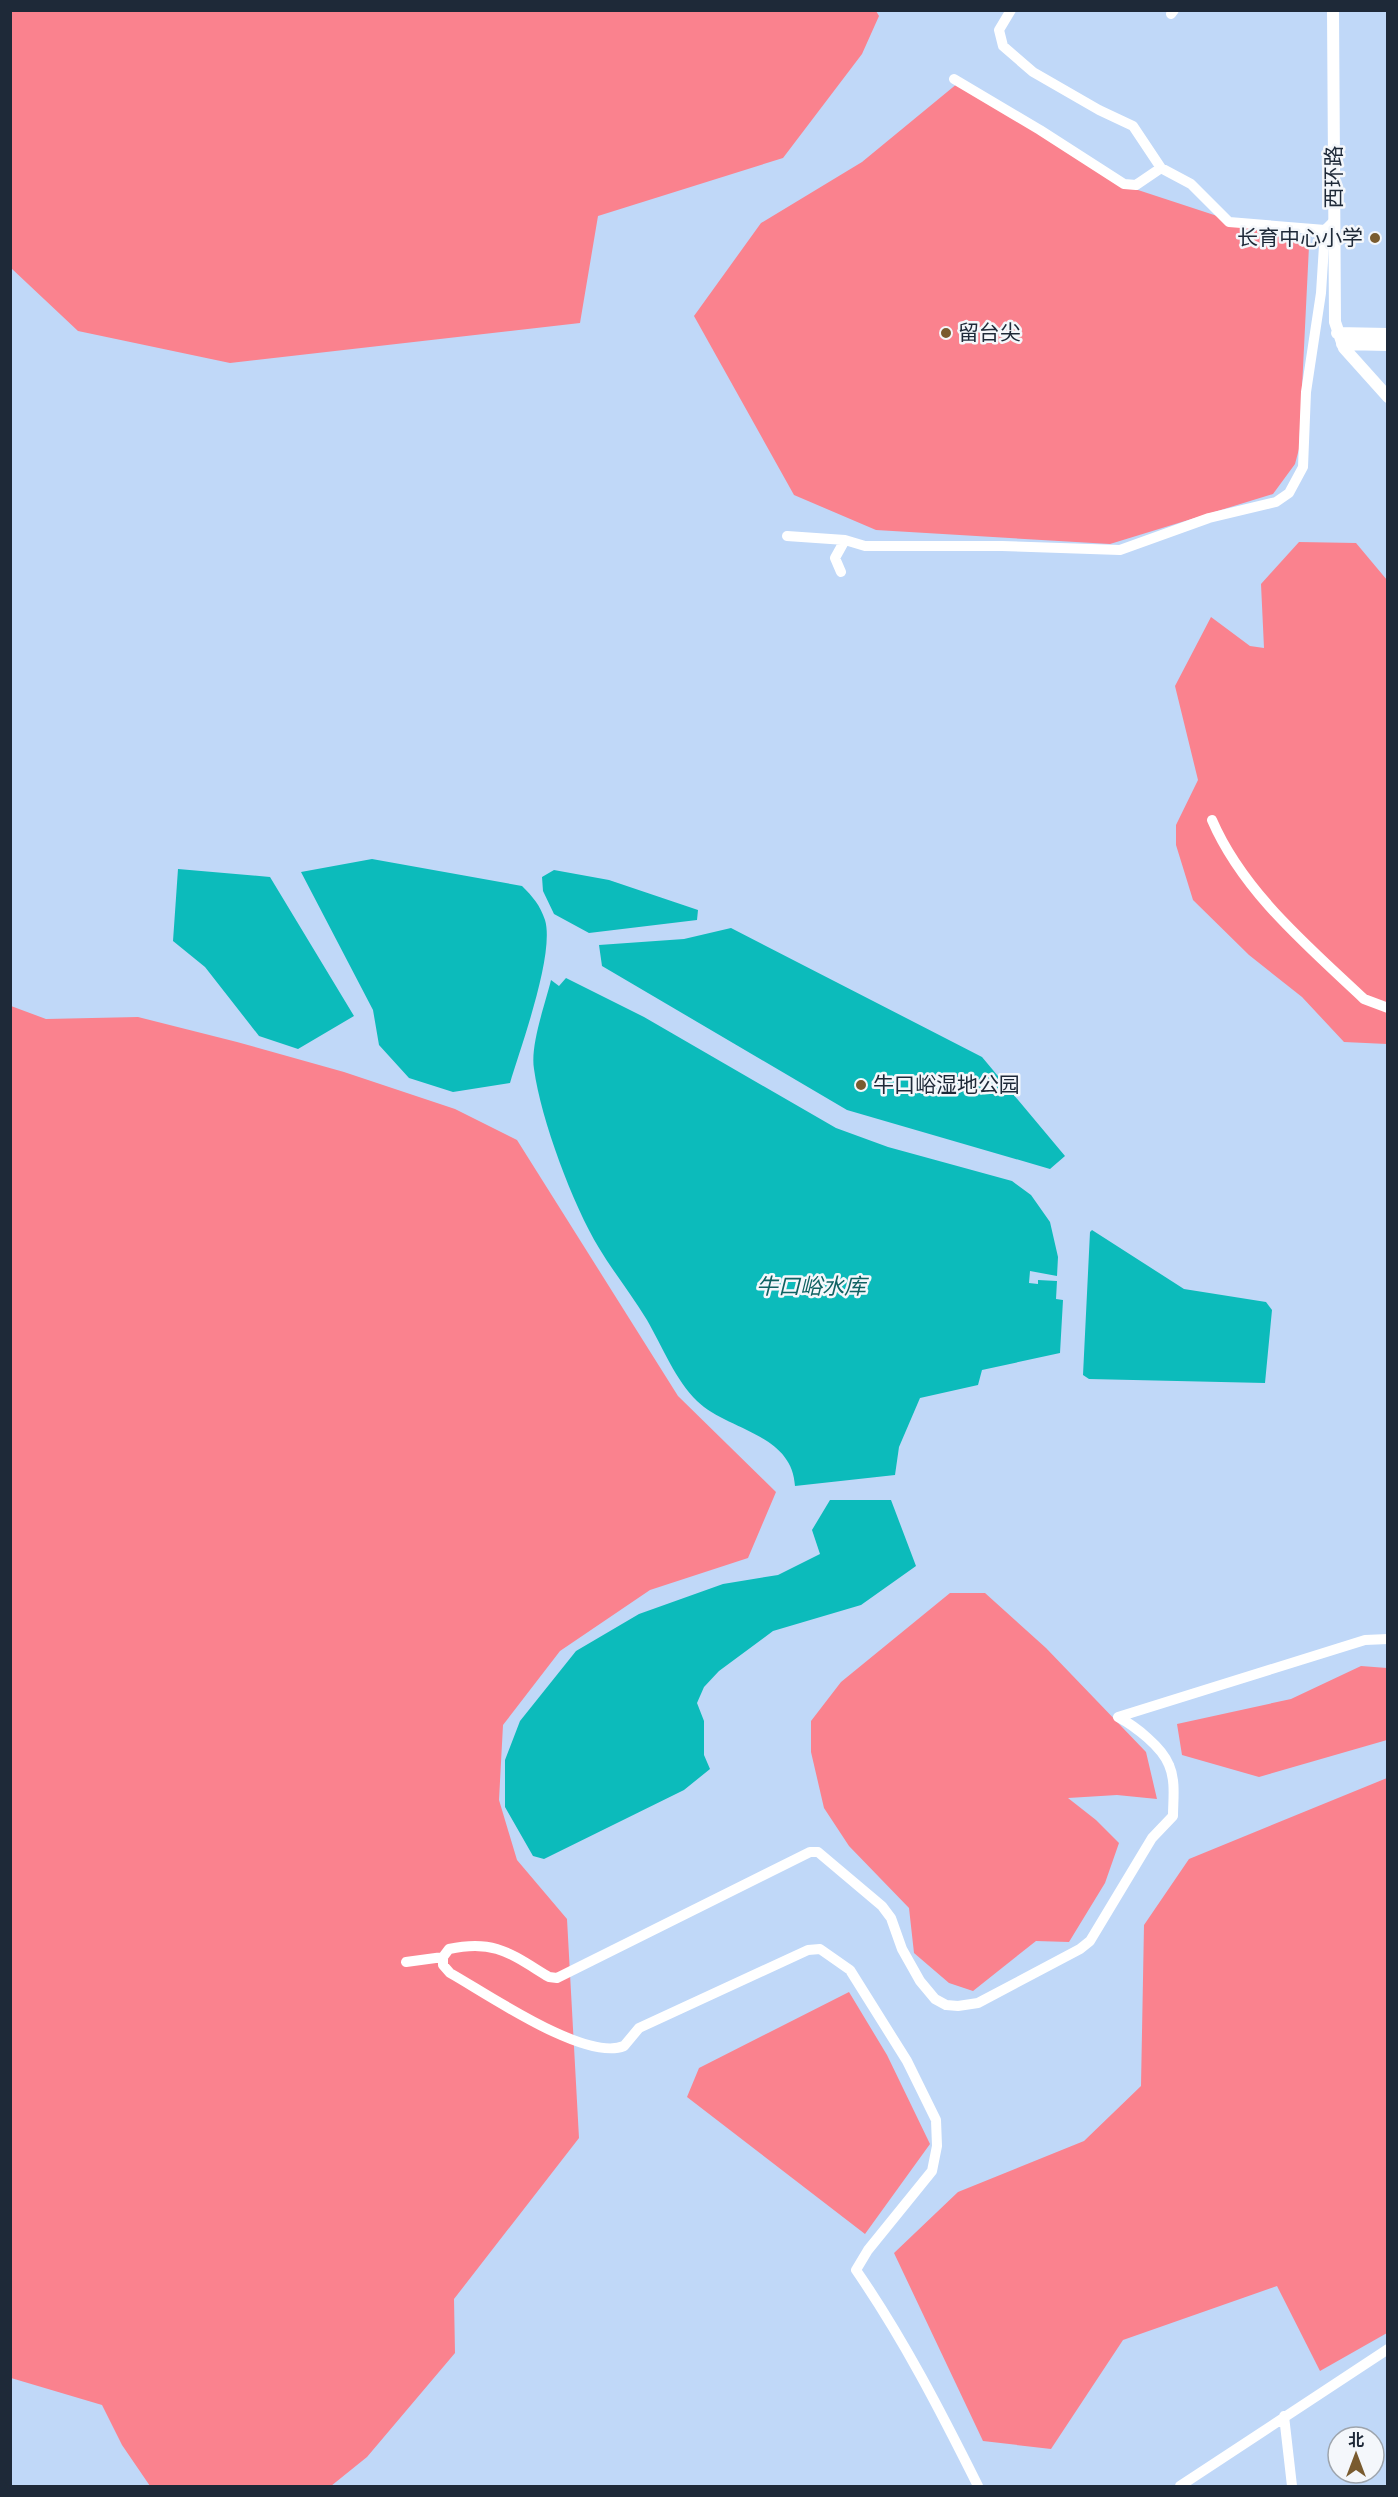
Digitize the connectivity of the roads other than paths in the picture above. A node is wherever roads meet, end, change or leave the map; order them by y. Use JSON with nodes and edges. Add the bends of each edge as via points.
{"nodes":[{"id":1,"x":1011,"y":10,"type":"edge"},
{"id":2,"x":1333,"y":10,"type":"edge"},
{"id":3,"x":1340,"y":10,"type":"edge"},
{"id":4,"x":954,"y":79,"type":"dead end"},
{"id":5,"x":1161,"y":168,"type":"junction"},
{"id":6,"x":1335,"y":220,"type":"junction"},
{"id":7,"x":1325,"y":230,"type":"junction"},
{"id":8,"x":1388,"y":334,"type":"edge"},
{"id":9,"x":1343,"y":339,"type":"junction"},
{"id":10,"x":1388,"y":345,"type":"edge"},
{"id":11,"x":1388,"y":388,"type":"edge"},
{"id":12,"x":1388,"y":397,"type":"edge"},
{"id":13,"x":787,"y":536,"type":"dead end"},
{"id":14,"x":845,"y":540,"type":"junction"},
{"id":15,"x":841,"y":572,"type":"dead end"},
{"id":16,"x":1212,"y":820,"type":"dead end"},
{"id":17,"x":1388,"y":1008,"type":"edge"},
{"id":18,"x":1388,"y":1639,"type":"edge"},
{"id":19,"x":443,"y":1957,"type":"junction"},
{"id":20,"x":406,"y":1962,"type":"dead end"},
{"id":21,"x":1388,"y":2349,"type":"edge"},
{"id":22,"x":1284,"y":2416,"type":"junction"},
{"id":23,"x":978,"y":2487,"type":"edge"},
{"id":24,"x":1180,"y":2487,"type":"edge"},
{"id":25,"x":1292,"y":2487,"type":"edge"}],
"edges":[{"from":1,"to":5,"type":"street","via":[[999,30],[1003,46],[1033,72],[1133,126]]},
{"from":2,"to":6,"type":"main road","name":"西环路"},
{"from":3,"to":9,"type":"main road","name":"西环路"},
{"from":4,"to":5,"type":"street","via":[[1124,184],[1136,185]]},
{"from":5,"to":7,"type":"street","via":[[1191,184],[1229,222]]},
{"from":6,"to":7,"type":"street"},
{"from":6,"to":9,"type":"main road","name":"西环路","via":[[1335,322]]},
{"from":7,"to":14,"type":"street","via":[[1321,293],[1306,392],[1303,467],[1288,493],[1276,502],[1209,518],[1120,550],[865,546]]},
{"from":8,"to":9,"type":"main road"},
{"from":9,"to":10,"type":"main road"},
{"from":9,"to":11,"type":"main road"},
{"from":9,"to":12,"type":"main road"},
{"from":13,"to":14,"type":"street"},
{"from":14,"to":15,"type":"street","via":[[835,558]]},
{"from":16,"to":17,"type":"street","via":[[1221,841],[1256,892],[1364,999]]},
{"from":18,"to":19,"type":"street","via":[[1365,1640],[1118,1717],[1135,1726],[1169,1763],[1173,1816],[1152,1838],[1090,1941],[978,2003],[958,2007],[935,1999],[920,1981],[882,1906],[818,1852],[810,1851],[557,1978],[505,1950],[477,1944],[448,1949]]},
{"from":19,"to":20,"type":"street"},
{"from":19,"to":23,"type":"street","via":[[443,1965],[450,1973],[551,2031],[603,2049],[624,2046],[639,2028],[808,1950],[820,1949],[850,1970],[926,2094],[936,2120],[937,2146],[932,2171],[856,2270],[880,2305]]},
{"from":21,"to":22,"type":"street"},
{"from":22,"to":24,"type":"street"},
{"from":22,"to":25,"type":"street"}]}
